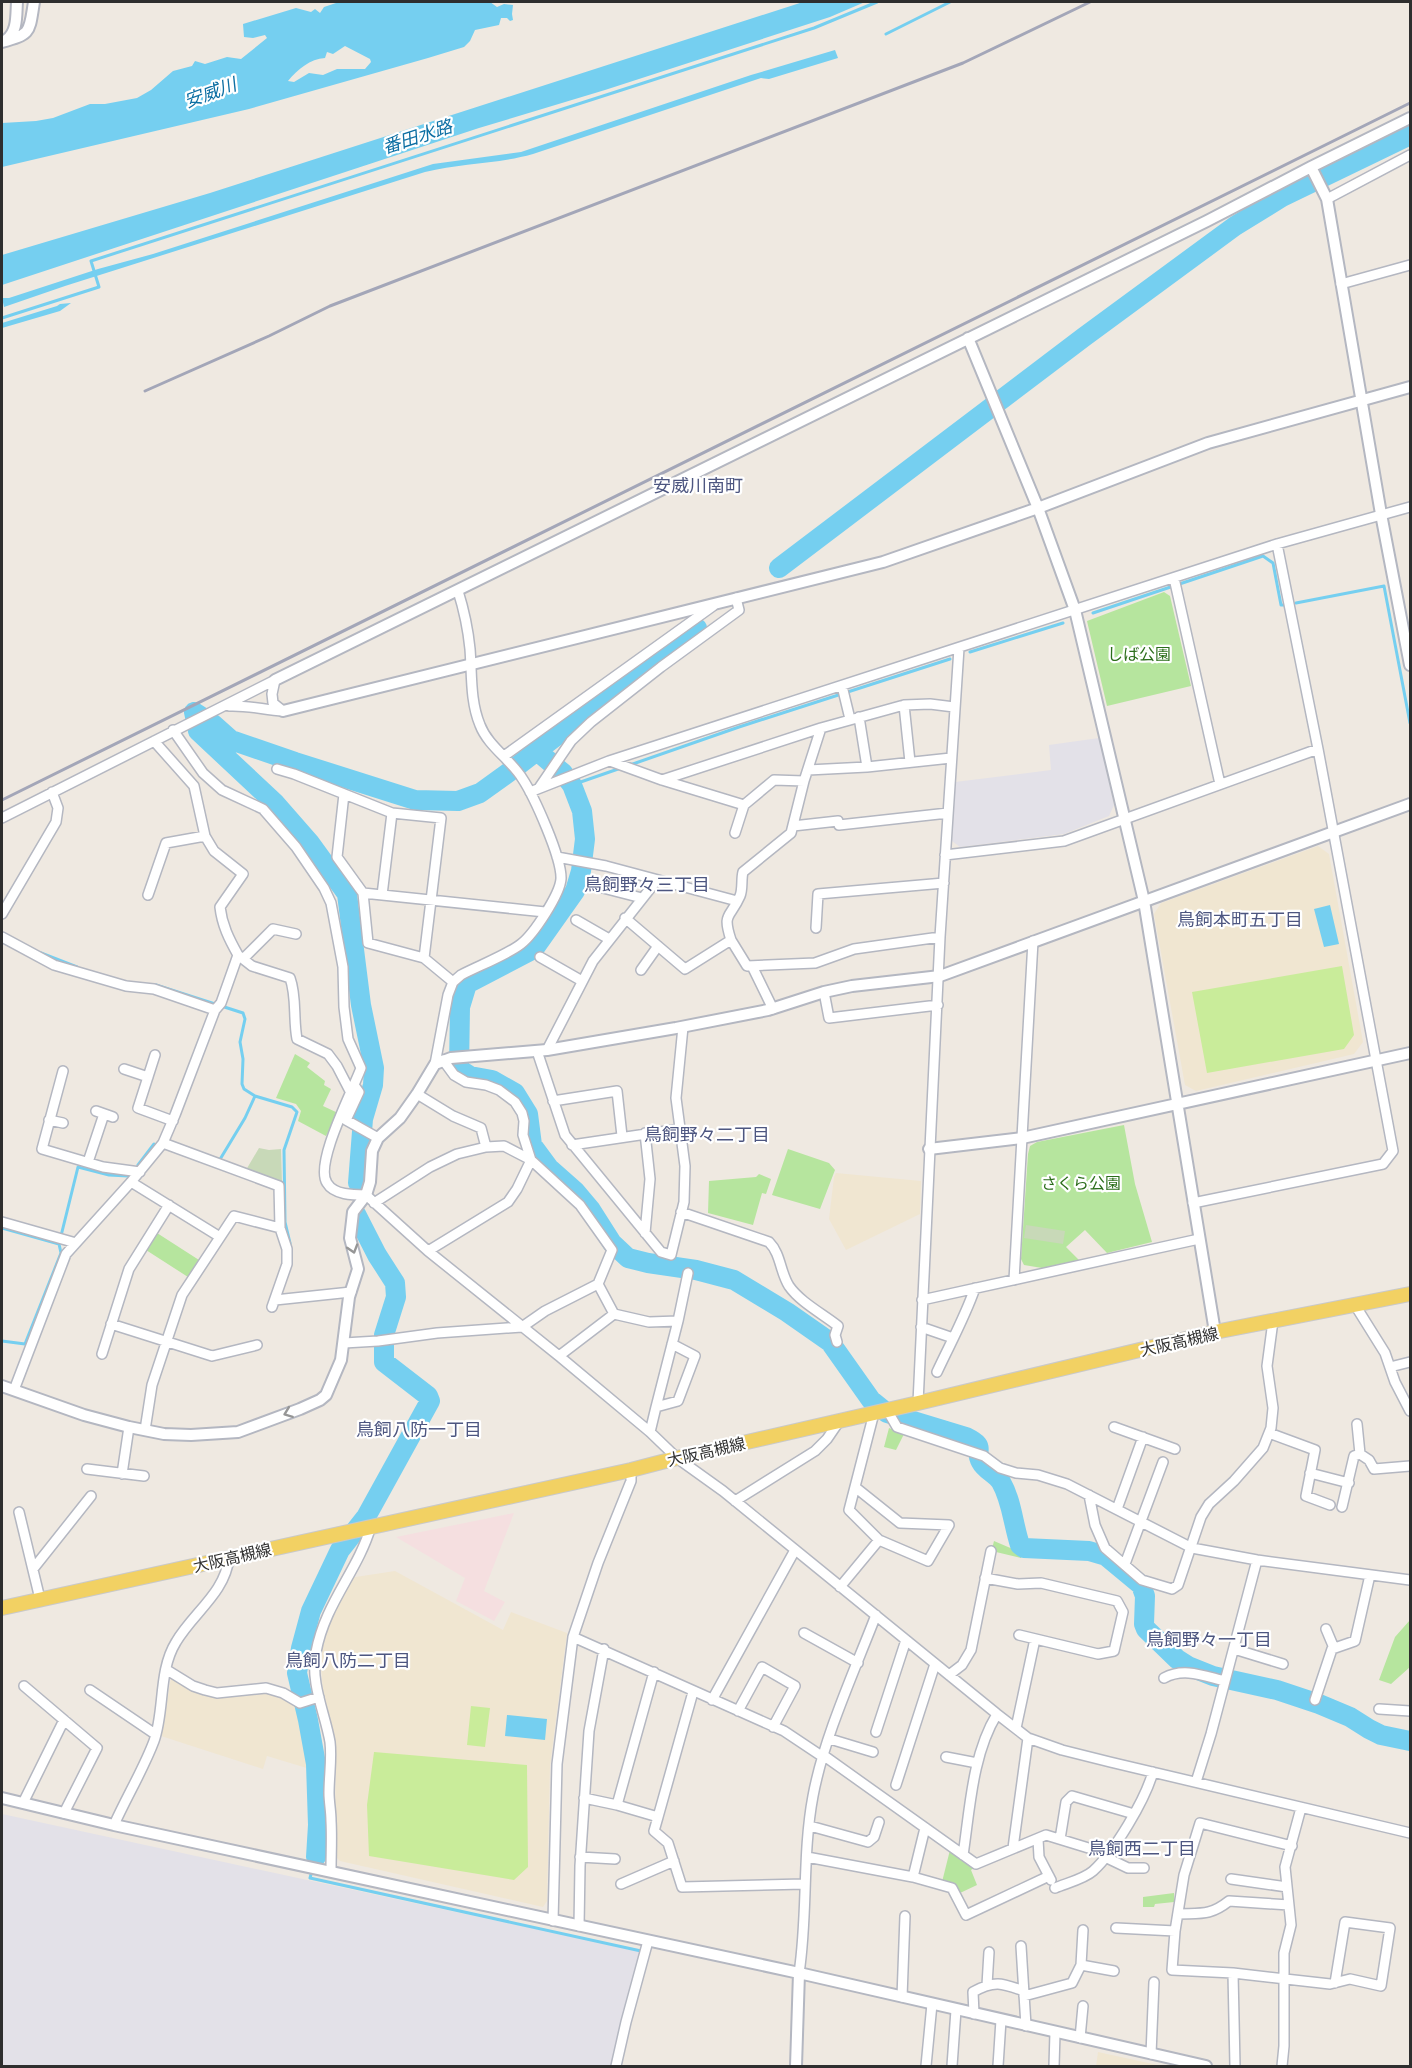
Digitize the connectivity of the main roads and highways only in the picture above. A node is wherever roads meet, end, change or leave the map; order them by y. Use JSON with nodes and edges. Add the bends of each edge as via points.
{"nodes":[{"id":1,"x":1410,"y":1294,"type":"edge"},
{"id":2,"x":2,"y":1608,"type":"edge"}],
"edges":[{"from":1,"to":2,"type":"main road","name":"大阪高槻線","via":[[1215,1332],[631,1470]]}]}
